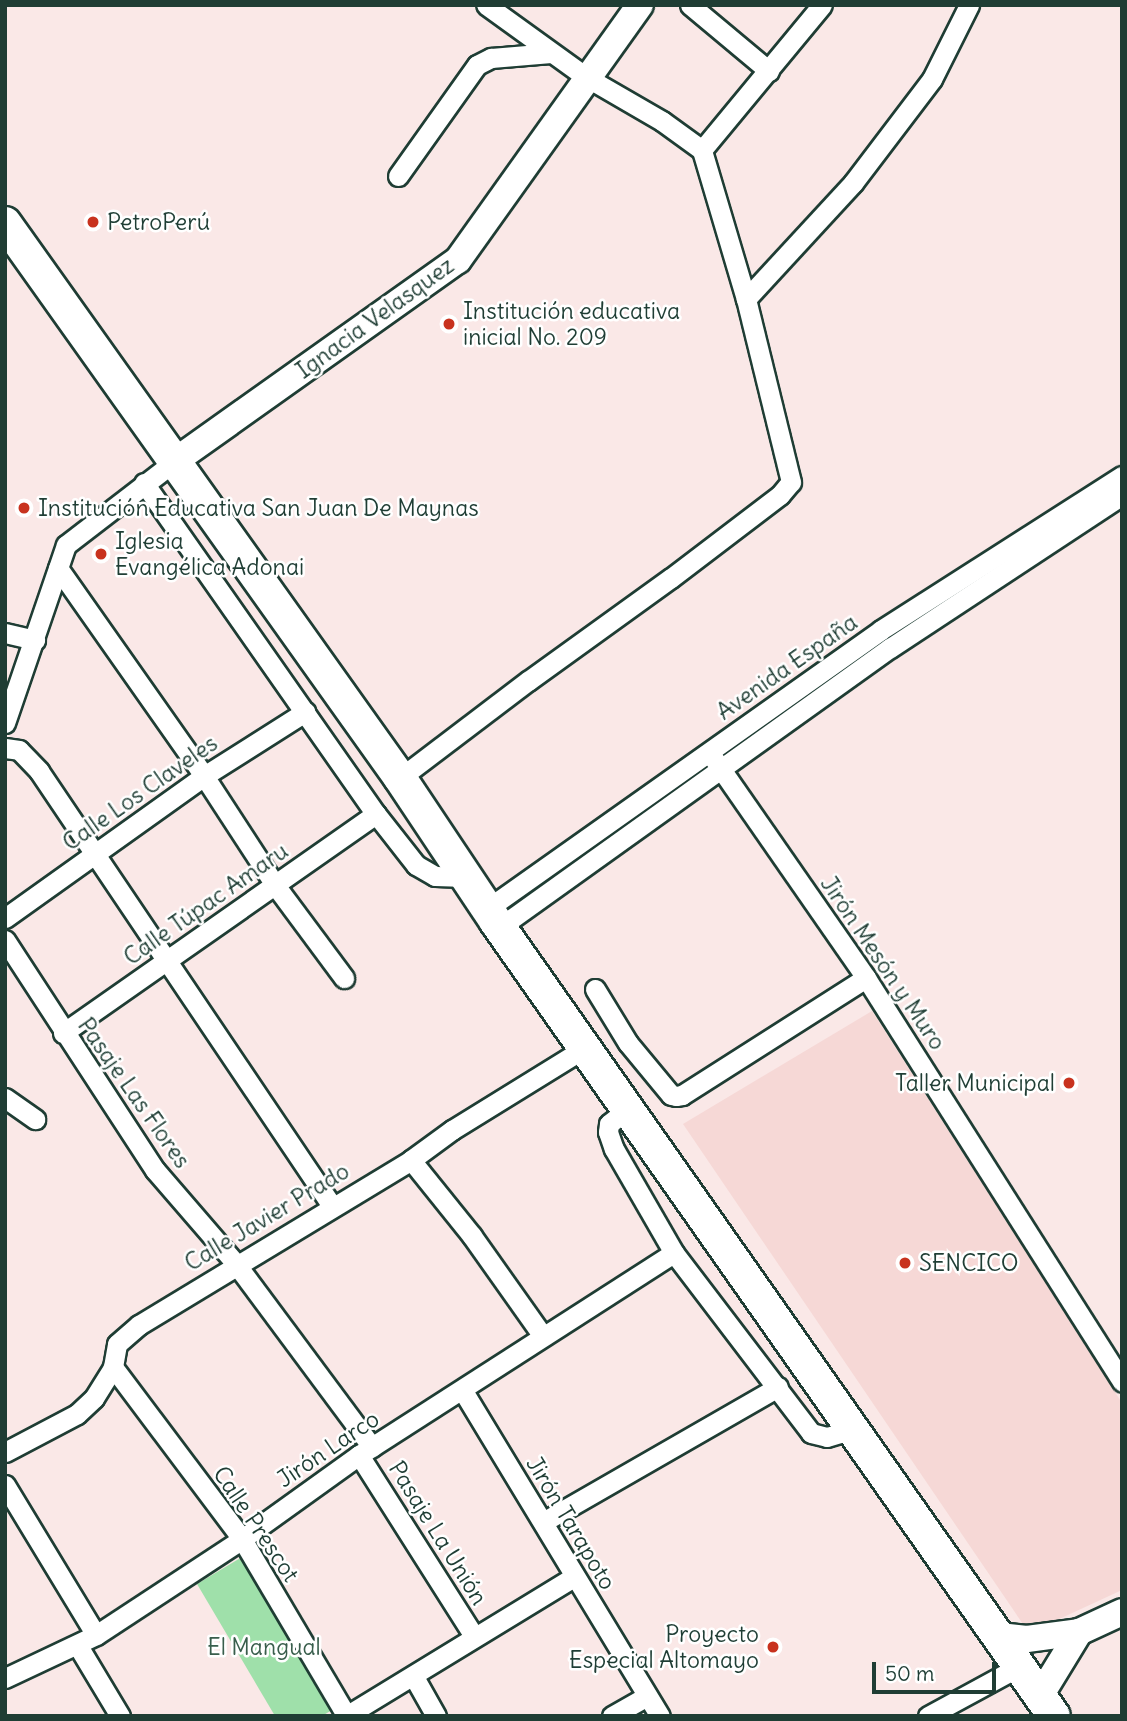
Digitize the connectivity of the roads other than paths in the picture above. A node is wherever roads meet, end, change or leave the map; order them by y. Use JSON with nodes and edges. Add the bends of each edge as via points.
{"nodes":[{"id":1,"x":486,"y":5,"type":"edge"},
{"id":2,"x":640,"y":5,"type":"edge"},
{"id":3,"x":690,"y":5,"type":"edge"},
{"id":4,"x":822,"y":5,"type":"edge"},
{"id":5,"x":969,"y":5,"type":"edge"},
{"id":6,"x":551,"y":53,"type":"junction"},
{"id":7,"x":769,"y":71,"type":"junction"},
{"id":8,"x":586,"y":77,"type":"junction"},
{"id":9,"x":702,"y":150,"type":"junction"},
{"id":10,"x":398,"y":176,"type":"dead end"},
{"id":11,"x":5,"y":223,"type":"edge"},
{"id":12,"x":746,"y":299,"type":"junction"},
{"id":13,"x":175,"y":461,"type":"junction"},
{"id":14,"x":1122,"y":476,"type":"edge"},
{"id":15,"x":144,"y":483,"type":"junction"},
{"id":16,"x":1122,"y":495,"type":"edge"},
{"id":17,"x":58,"y":568,"type":"junction"},
{"id":18,"x":5,"y":632,"type":"edge"},
{"id":19,"x":35,"y":640,"type":"junction"},
{"id":20,"x":306,"y":712,"type":"junction"},
{"id":21,"x":5,"y":723,"type":"edge"},
{"id":22,"x":5,"y":748,"type":"edge"},
{"id":23,"x":709,"y":752,"type":"junction"},
{"id":24,"x":722,"y":769,"type":"junction"},
{"id":25,"x":204,"y":776,"type":"junction"},
{"id":26,"x":400,"y":778,"type":"junction"},
{"id":27,"x":376,"y":814,"type":"junction"},
{"id":28,"x":97,"y":853,"type":"junction"},
{"id":29,"x":466,"y":877,"type":"junction"},
{"id":30,"x":275,"y":885,"type":"junction"},
{"id":31,"x":5,"y":918,"type":"edge"},
{"id":32,"x":494,"y":918,"type":"junction"},
{"id":33,"x":5,"y":940,"type":"edge"},
{"id":34,"x":168,"y":961,"type":"junction"},
{"id":35,"x":344,"y":978,"type":"dead end"},
{"id":36,"x":866,"y":978,"type":"junction"},
{"id":37,"x":595,"y":989,"type":"dead end"},
{"id":38,"x":63,"y":1033,"type":"junction"},
{"id":39,"x":628,"y":1043,"type":"junction"},
{"id":40,"x":591,"y":1056,"type":"junction"},
{"id":41,"x":5,"y":1098,"type":"edge"},
{"id":42,"x":628,"y":1109,"type":"junction"},
{"id":43,"x":34,"y":1119,"type":"dead end"},
{"id":44,"x":411,"y":1160,"type":"junction"},
{"id":45,"x":332,"y":1206,"type":"junction"},
{"id":46,"x":674,"y":1253,"type":"junction"},
{"id":47,"x":236,"y":1264,"type":"junction"},
{"id":48,"x":542,"y":1335,"type":"junction"},
{"id":49,"x":113,"y":1367,"type":"junction"},
{"id":50,"x":1122,"y":1382,"type":"edge"},
{"id":51,"x":778,"y":1387,"type":"junction"},
{"id":52,"x":463,"y":1391,"type":"junction"},
{"id":53,"x":853,"y":1429,"type":"junction"},
{"id":54,"x":366,"y":1451,"type":"junction"},
{"id":55,"x":5,"y":1452,"type":"edge"},
{"id":56,"x":5,"y":1485,"type":"edge"},
{"id":57,"x":543,"y":1522,"type":"junction"},
{"id":58,"x":242,"y":1539,"type":"junction"},
{"id":59,"x":574,"y":1577,"type":"junction"},
{"id":60,"x":1122,"y":1612,"type":"edge"},
{"id":61,"x":1079,"y":1632,"type":"junction"},
{"id":62,"x":96,"y":1635,"type":"junction"},
{"id":63,"x":474,"y":1636,"type":"junction"},
{"id":64,"x":999,"y":1636,"type":"junction"},
{"id":65,"x":78,"y":1646,"type":"junction"},
{"id":66,"x":1020,"y":1666,"type":"junction"},
{"id":67,"x":414,"y":1677,"type":"junction"},
{"id":68,"x":5,"y":1678,"type":"edge"},
{"id":69,"x":647,"y":1696,"type":"junction"},
{"id":70,"x":1047,"y":1706,"type":"edge"},
{"id":71,"x":120,"y":1716,"type":"edge"},
{"id":72,"x":346,"y":1716,"type":"edge"},
{"id":73,"x":436,"y":1716,"type":"edge"},
{"id":74,"x":612,"y":1716,"type":"edge"},
{"id":75,"x":660,"y":1716,"type":"edge"},
{"id":76,"x":928,"y":1716,"type":"edge"}],
"edges":[{"from":1,"to":6,"type":"street"},
{"from":2,"to":8,"type":"main road","name":"Ignacia Velasquez"},
{"from":3,"to":7,"type":"street"},
{"from":4,"to":7,"type":"street"},
{"from":5,"to":12,"type":"street","via":[[932,79],[853,183]]},
{"from":6,"to":8,"type":"street"},
{"from":6,"to":10,"type":"street","via":[[491,58],[478,65]]},
{"from":7,"to":9,"type":"street"},
{"from":8,"to":9,"type":"street"},
{"from":8,"to":13,"type":"main road","name":"Ignacia Velasquez","via":[[458,260]]},
{"from":9,"to":12,"type":"street"},
{"from":11,"to":13,"type":"highway"},
{"from":12,"to":26,"type":"street","via":[[790,485]]},
{"from":13,"to":15,"type":"street"},
{"from":13,"to":26,"type":"highway"},
{"from":14,"to":23,"type":"street","name":"Avenida España","via":[[881,630]]},
{"from":15,"to":17,"type":"street","via":[[66,545]]},
{"from":15,"to":20,"type":"street"},
{"from":16,"to":24,"type":"street","name":"Avenida España","via":[[890,648]]},
{"from":17,"to":19,"type":"street"},
{"from":17,"to":25,"type":"street"},
{"from":18,"to":19,"type":"street"},
{"from":19,"to":21,"type":"street"},
{"from":20,"to":25,"type":"street","name":"Calle Los Claveles"},
{"from":20,"to":27,"type":"street"},
{"from":22,"to":28,"type":"street","via":[[26,754]]},
{"from":23,"to":24,"type":"street","name":"Jirón Mesón y Muro"},
{"from":23,"to":32,"type":"street","name":"Avenida España"},
{"from":24,"to":32,"type":"street","name":"Avenida España"},
{"from":24,"to":36,"type":"street","name":"Jirón Mesón y Muro"},
{"from":25,"to":28,"type":"street","name":"Calle Los Claveles"},
{"from":25,"to":30,"type":"street"},
{"from":26,"to":29,"type":"highway"},
{"from":27,"to":29,"type":"street","via":[[424,873]]},
{"from":27,"to":30,"type":"street","name":"Calle Túpac Amaru"},
{"from":28,"to":31,"type":"street","name":"Calle Los Claveles"},
{"from":28,"to":34,"type":"street"},
{"from":29,"to":32,"type":"highway"},
{"from":30,"to":34,"type":"street","name":"Calle Túpac Amaru"},
{"from":30,"to":35,"type":"street"},
{"from":32,"to":40,"type":"highway"},
{"from":33,"to":38,"type":"street","name":"Pasaje Las Flores"},
{"from":34,"to":38,"type":"street","name":"Calle Túpac Amaru"},
{"from":34,"to":45,"type":"street"},
{"from":36,"to":39,"type":"street","via":[[682,1095],[671,1095]]},
{"from":36,"to":50,"type":"street","name":"Jirón Mesón y Muro"},
{"from":37,"to":39,"type":"street"},
{"from":38,"to":47,"type":"street","name":"Pasaje Las Flores","via":[[155,1170]]},
{"from":39,"to":40,"type":"street","name":"Calle Javier Prado"},
{"from":40,"to":42,"type":"highway"},
{"from":40,"to":44,"type":"street","name":"Calle Javier Prado","via":[[452,1130]]},
{"from":41,"to":43,"type":"street"},
{"from":42,"to":46,"type":"street","via":[[609,1124],[608,1132]]},
{"from":42,"to":53,"type":"highway"},
{"from":44,"to":45,"type":"street","name":"Calle Javier Prado"},
{"from":44,"to":48,"type":"street"},
{"from":45,"to":47,"type":"street","name":"Calle Javier Prado"},
{"from":46,"to":48,"type":"street","name":"Jirón Larco"},
{"from":46,"to":51,"type":"street"},
{"from":47,"to":49,"type":"street","name":"Calle Javier Prado","via":[[139,1325],[117,1344]]},
{"from":47,"to":54,"type":"street","name":"Pasaje Las Flores"},
{"from":48,"to":52,"type":"street","name":"Jirón Larco"},
{"from":49,"to":55,"type":"street","name":"Calle Javier Prado","via":[[94,1398],[77,1413]]},
{"from":49,"to":58,"type":"street","name":"Calle Prescot"},
{"from":51,"to":53,"type":"street","via":[[817,1437]]},
{"from":51,"to":57,"type":"street"},
{"from":52,"to":54,"type":"street","name":"Jirón Larco"},
{"from":52,"to":57,"type":"street","name":"Jirón Tarapoto"},
{"from":53,"to":64,"type":"highway"},
{"from":54,"to":58,"type":"street","name":"Jirón Larco"},
{"from":54,"to":63,"type":"street","name":"Pasaje La Unión"},
{"from":56,"to":62,"type":"street"},
{"from":57,"to":59,"type":"street","name":"Jirón Tarapoto"},
{"from":58,"to":62,"type":"street","name":"Jirón Larco"},
{"from":58,"to":72,"type":"street","name":"Calle Prescot"},
{"from":59,"to":63,"type":"street"},
{"from":59,"to":69,"type":"street","name":"Jirón Tarapoto"},
{"from":60,"to":61,"type":"main road"},
{"from":61,"to":64,"type":"main road","via":[[1027,1639]]},
{"from":61,"to":70,"type":"main road"},
{"from":62,"to":65,"type":"street","name":"Jirón Larco"},
{"from":63,"to":67,"type":"street"},
{"from":64,"to":66,"type":"highway"},
{"from":65,"to":68,"type":"street","name":"Jirón Larco"},
{"from":65,"to":71,"type":"street"},
{"from":66,"to":70,"type":"highway"},
{"from":66,"to":76,"type":"street"},
{"from":67,"to":72,"type":"street"},
{"from":67,"to":73,"type":"street"},
{"from":69,"to":74,"type":"street"},
{"from":69,"to":75,"type":"street","name":"Jirón Tarapoto"}]}
